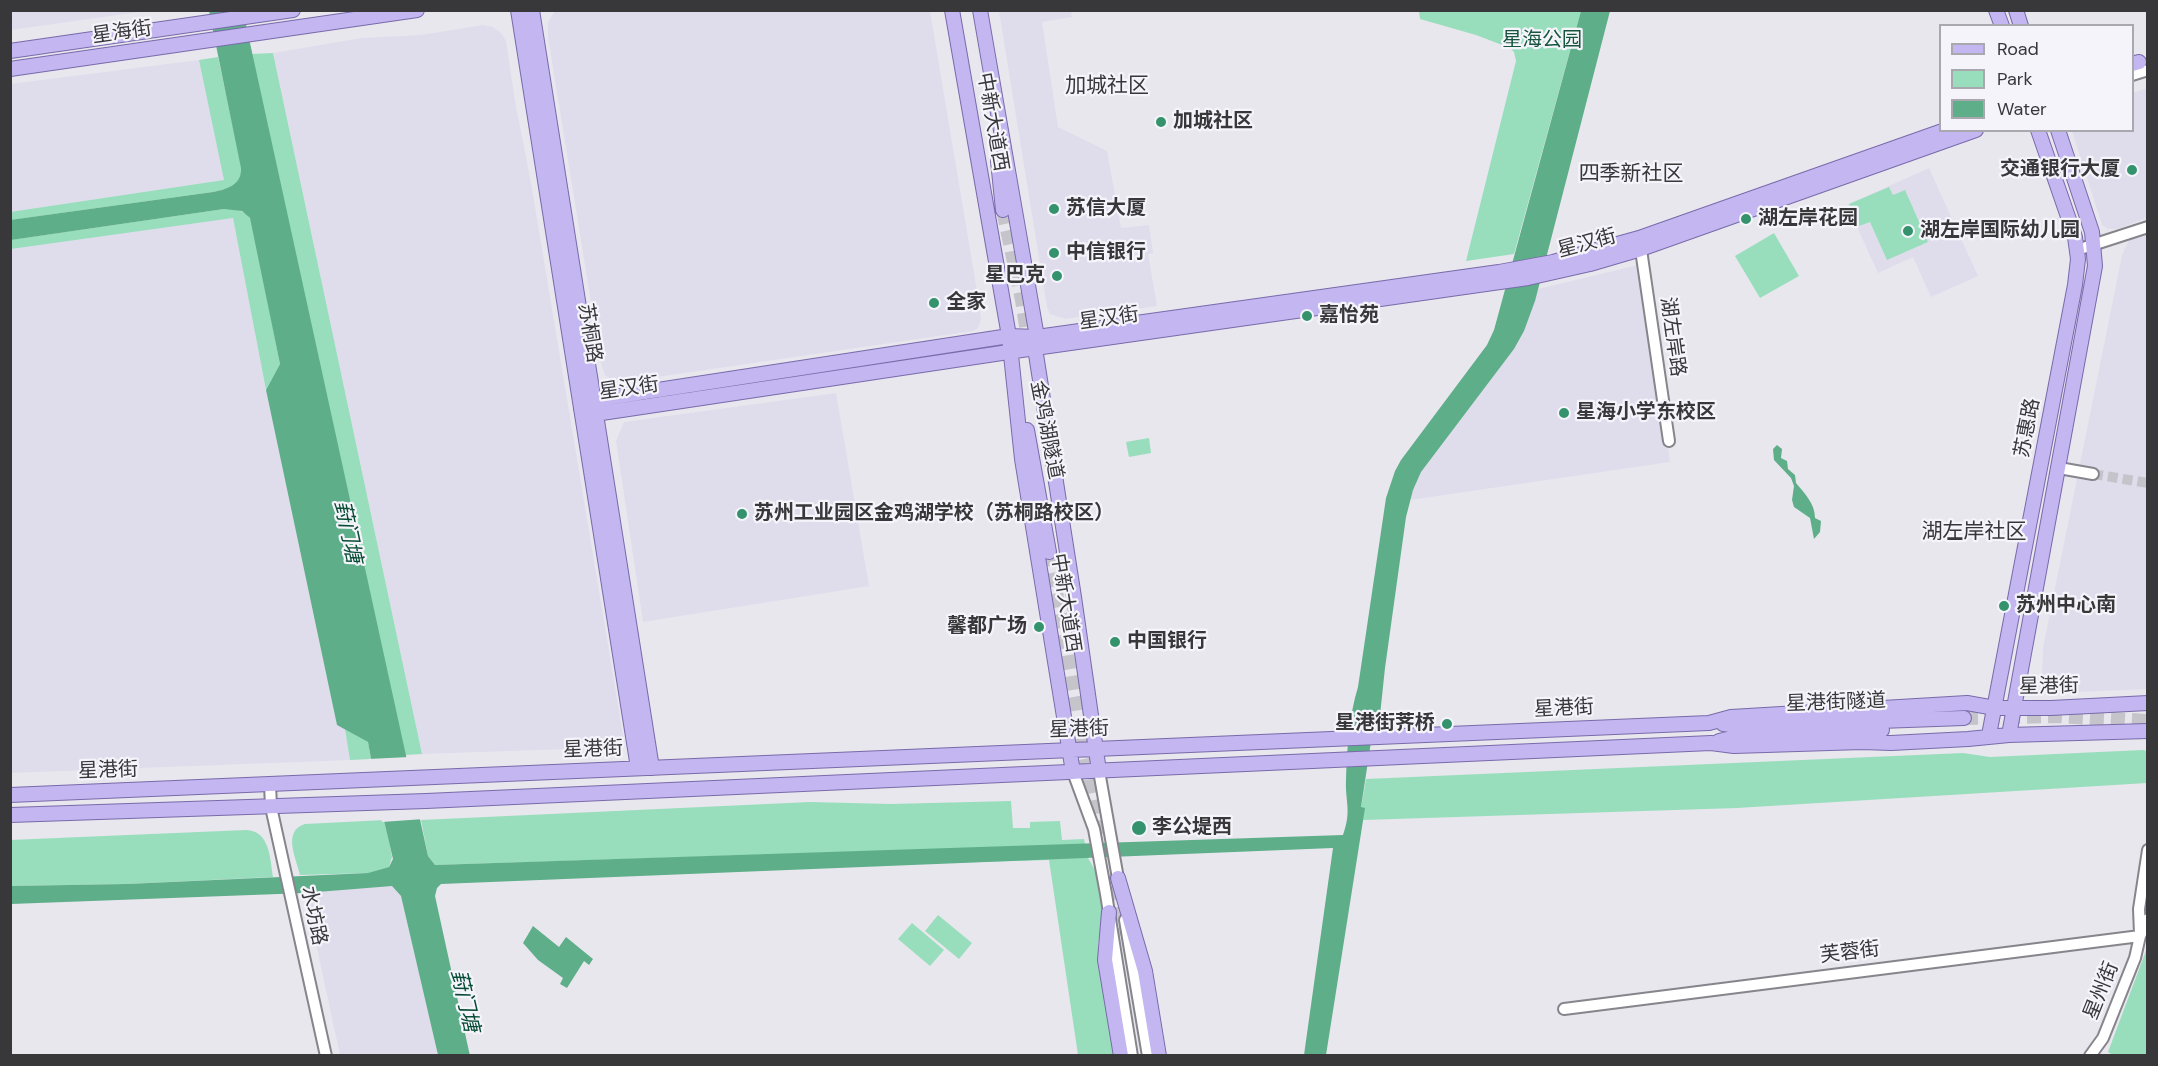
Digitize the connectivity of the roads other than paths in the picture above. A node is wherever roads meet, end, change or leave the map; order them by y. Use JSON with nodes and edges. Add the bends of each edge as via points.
{"nodes":[{"id":1,"x":293,"y":10,"type":"edge"},
{"id":2,"x":417,"y":10,"type":"edge"},
{"id":3,"x":518,"y":10,"type":"edge"},
{"id":4,"x":532,"y":10,"type":"edge"},
{"id":5,"x":952,"y":10,"type":"edge"},
{"id":6,"x":980,"y":10,"type":"edge"},
{"id":7,"x":10,"y":51,"type":"edge"},
{"id":8,"x":988,"y":55,"type":"junction"},
{"id":9,"x":10,"y":69,"type":"edge"},
{"id":10,"x":1940,"y":132,"type":"edge"},
{"id":11,"x":1970,"y":132,"type":"edge"},
{"id":12,"x":2039,"y":132,"type":"edge"},
{"id":13,"x":2059,"y":132,"type":"edge"},
{"id":14,"x":1003,"y":210,"type":"tunnel mouth"},
{"id":15,"x":2148,"y":227,"type":"edge"},
{"id":16,"x":1640,"y":244,"type":"junction"},
{"id":17,"x":2095,"y":246,"type":"junction"},
{"id":18,"x":2077,"y":250,"type":"junction"},
{"id":19,"x":564,"y":256,"type":"junction"},
{"id":20,"x":1009,"y":336,"type":"junction"},
{"id":21,"x":1036,"y":342,"type":"junction"},
{"id":22,"x":1010,"y":352,"type":"junction"},
{"id":23,"x":767,"y":374,"type":"junction"},
{"id":24,"x":769,"y":388,"type":"junction"},
{"id":25,"x":594,"y":407,"type":"junction"},
{"id":26,"x":581,"y":410,"type":"junction"},
{"id":27,"x":1669,"y":441,"type":"dead end"},
{"id":28,"x":2059,"y":468,"type":"junction"},
{"id":29,"x":2093,"y":474,"type":"tunnel mouth"},
{"id":30,"x":609,"y":547,"type":"junction"},
{"id":31,"x":1049,"y":552,"type":"tunnel mouth"},
{"id":32,"x":2148,"y":703,"type":"edge"},
{"id":33,"x":2014,"y":707,"type":"junction"},
{"id":34,"x":1995,"y":708,"type":"junction"},
{"id":35,"x":1709,"y":723,"type":"junction"},
{"id":36,"x":2148,"y":731,"type":"edge"},
{"id":37,"x":1989,"y":735,"type":"junction"},
{"id":38,"x":2009,"y":735,"type":"junction"},
{"id":39,"x":1711,"y":743,"type":"junction"},
{"id":40,"x":641,"y":745,"type":"junction"},
{"id":41,"x":1096,"y":749,"type":"junction"},
{"id":42,"x":1070,"y":750,"type":"junction"},
{"id":43,"x":638,"y":768,"type":"junction"},
{"id":44,"x":652,"y":768,"type":"junction"},
{"id":45,"x":1099,"y":771,"type":"junction"},
{"id":46,"x":1073,"y":772,"type":"junction"},
{"id":47,"x":270,"y":783,"type":"junction"},
{"id":48,"x":10,"y":795,"type":"edge"},
{"id":49,"x":271,"y":807,"type":"junction"},
{"id":50,"x":10,"y":815,"type":"edge"},
{"id":51,"x":2148,"y":850,"type":"edge"},
{"id":52,"x":1118,"y":878,"type":"junction"},
{"id":53,"x":1109,"y":912,"type":"junction"},
{"id":54,"x":2148,"y":919,"type":"edge"},
{"id":55,"x":2140,"y":936,"type":"junction"},
{"id":56,"x":1564,"y":1009,"type":"dead end"},
{"id":57,"x":326,"y":1056,"type":"edge"},
{"id":58,"x":1121,"y":1056,"type":"edge"},
{"id":59,"x":1132,"y":1056,"type":"edge"},
{"id":60,"x":1148,"y":1056,"type":"edge"},
{"id":61,"x":1158,"y":1056,"type":"edge"},
{"id":62,"x":2090,"y":1056,"type":"edge"}],
"edges":[{"from":1,"to":7,"type":"main road","name":"星海街"},
{"from":2,"to":9,"type":"main road","name":"星海街"},
{"from":3,"to":19,"type":"main road","name":"苏桐路"},
{"from":4,"to":19,"type":"main road","name":"苏桐路"},
{"from":5,"to":20,"type":"main road","name":"中新大道西"},
{"from":6,"to":8,"type":"main road","name":"中新大道西"},
{"from":8,"to":14,"type":"main road"},
{"from":8,"to":21,"type":"main road","name":"中新大道西"},
{"from":10,"to":16,"type":"main road","name":"星汉街"},
{"from":11,"to":16,"type":"main road","name":"星汉街"},
{"from":12,"to":18,"type":"main road","name":"苏惠路"},
{"from":13,"to":17,"type":"main road","name":"苏惠路"},
{"from":15,"to":17,"type":"street"},
{"from":16,"to":21,"type":"main road","name":"星汉街","via":[[1500,277]]},
{"from":16,"to":27,"type":"street","name":"湖左岸路"},
{"from":17,"to":18,"type":"street"},
{"from":17,"to":28,"type":"main road","name":"苏惠路","via":[[2094,284]]},
{"from":18,"to":34,"type":"main road","name":"苏惠路","via":[[2074,285]]},
{"from":19,"to":25,"type":"main road","name":"苏桐路"},
{"from":19,"to":26,"type":"main road","name":"苏桐路"},
{"from":20,"to":21,"type":"main road","name":"星汉街"},
{"from":20,"to":22,"type":"main road","name":"中新大道西"},
{"from":20,"to":23,"type":"main road","name":"星汉街"},
{"from":21,"to":22,"type":"main road","name":"星汉街"},
{"from":21,"to":41,"type":"main road","name":"中新大道西"},
{"from":22,"to":24,"type":"main road","name":"星汉街"},
{"from":22,"to":31,"type":"main road","name":"金鸡湖隧道"},
{"from":22,"to":42,"type":"main road","name":"中新大道西","via":[[1022,459]]},
{"from":23,"to":24,"type":"main road"},
{"from":23,"to":25,"type":"main road","name":"星汉街"},
{"from":24,"to":25,"type":"main road","name":"星汉街"},
{"from":25,"to":26,"type":"main road","name":"星汉街"},
{"from":25,"to":30,"type":"main road","name":"苏桐路"},
{"from":26,"to":30,"type":"main road","name":"苏桐路"},
{"from":28,"to":29,"type":"street"},
{"from":28,"to":33,"type":"main road","name":"苏惠路"},
{"from":30,"to":40,"type":"main road","name":"苏桐路"},
{"from":32,"to":33,"type":"main road","name":"星港街"},
{"from":33,"to":34,"type":"main road","name":"星港街"},
{"from":33,"to":38,"type":"main road","name":"苏惠路"},
{"from":34,"to":35,"type":"main road","name":"星港街","via":[[1967,703],[1918,705],[1731,717]]},
{"from":34,"to":37,"type":"main road","name":"苏惠路"},
{"from":35,"to":39,"type":"main road","name":"星港街隧道","via":[[1964,723],[1740,736]]},
{"from":35,"to":41,"type":"main road","name":"星港街"},
{"from":36,"to":38,"type":"main road","name":"星港街"},
{"from":37,"to":38,"type":"main road","name":"星港街"},
{"from":37,"to":39,"type":"main road","name":"星港街","via":[[1891,743]]},
{"from":39,"to":45,"type":"main road","name":"星港街"},
{"from":40,"to":43,"type":"main road","name":"苏桐路"},
{"from":40,"to":44,"type":"main road","name":"苏桐路"},
{"from":41,"to":42,"type":"main road","name":"星港街"},
{"from":41,"to":45,"type":"main road","name":"中新大道西"},
{"from":42,"to":44,"type":"main road","name":"星港街"},
{"from":42,"to":46,"type":"main road","name":"中新大道西"},
{"from":43,"to":44,"type":"main road","name":"星港街"},
{"from":43,"to":47,"type":"main road","name":"星港街"},
{"from":45,"to":46,"type":"main road","name":"星港街"},
{"from":45,"to":52,"type":"street","name":"中新大道西"},
{"from":46,"to":49,"type":"main road","name":"星港街"},
{"from":46,"to":53,"type":"street","name":"中新大道西","via":[[1094,829]]},
{"from":47,"to":48,"type":"main road","name":"星港街"},
{"from":47,"to":49,"type":"street","name":"水坊路"},
{"from":49,"to":50,"type":"main road","name":"星港街"},
{"from":49,"to":57,"type":"street","name":"水坊路"},
{"from":51,"to":55,"type":"street","name":"星州街","via":[[2139,909]]},
{"from":52,"to":60,"type":"street","name":"中新大道西"},
{"from":52,"to":61,"type":"main road","via":[[1144,971]]},
{"from":53,"to":58,"type":"main road","via":[[1105,960]]},
{"from":53,"to":59,"type":"street","name":"中新大道西"},
{"from":54,"to":55,"type":"street","name":"星州街"},
{"from":55,"to":56,"type":"street","name":"芙蓉街"},
{"from":55,"to":62,"type":"street","name":"星州街","via":[[2103,1038]]}]}
